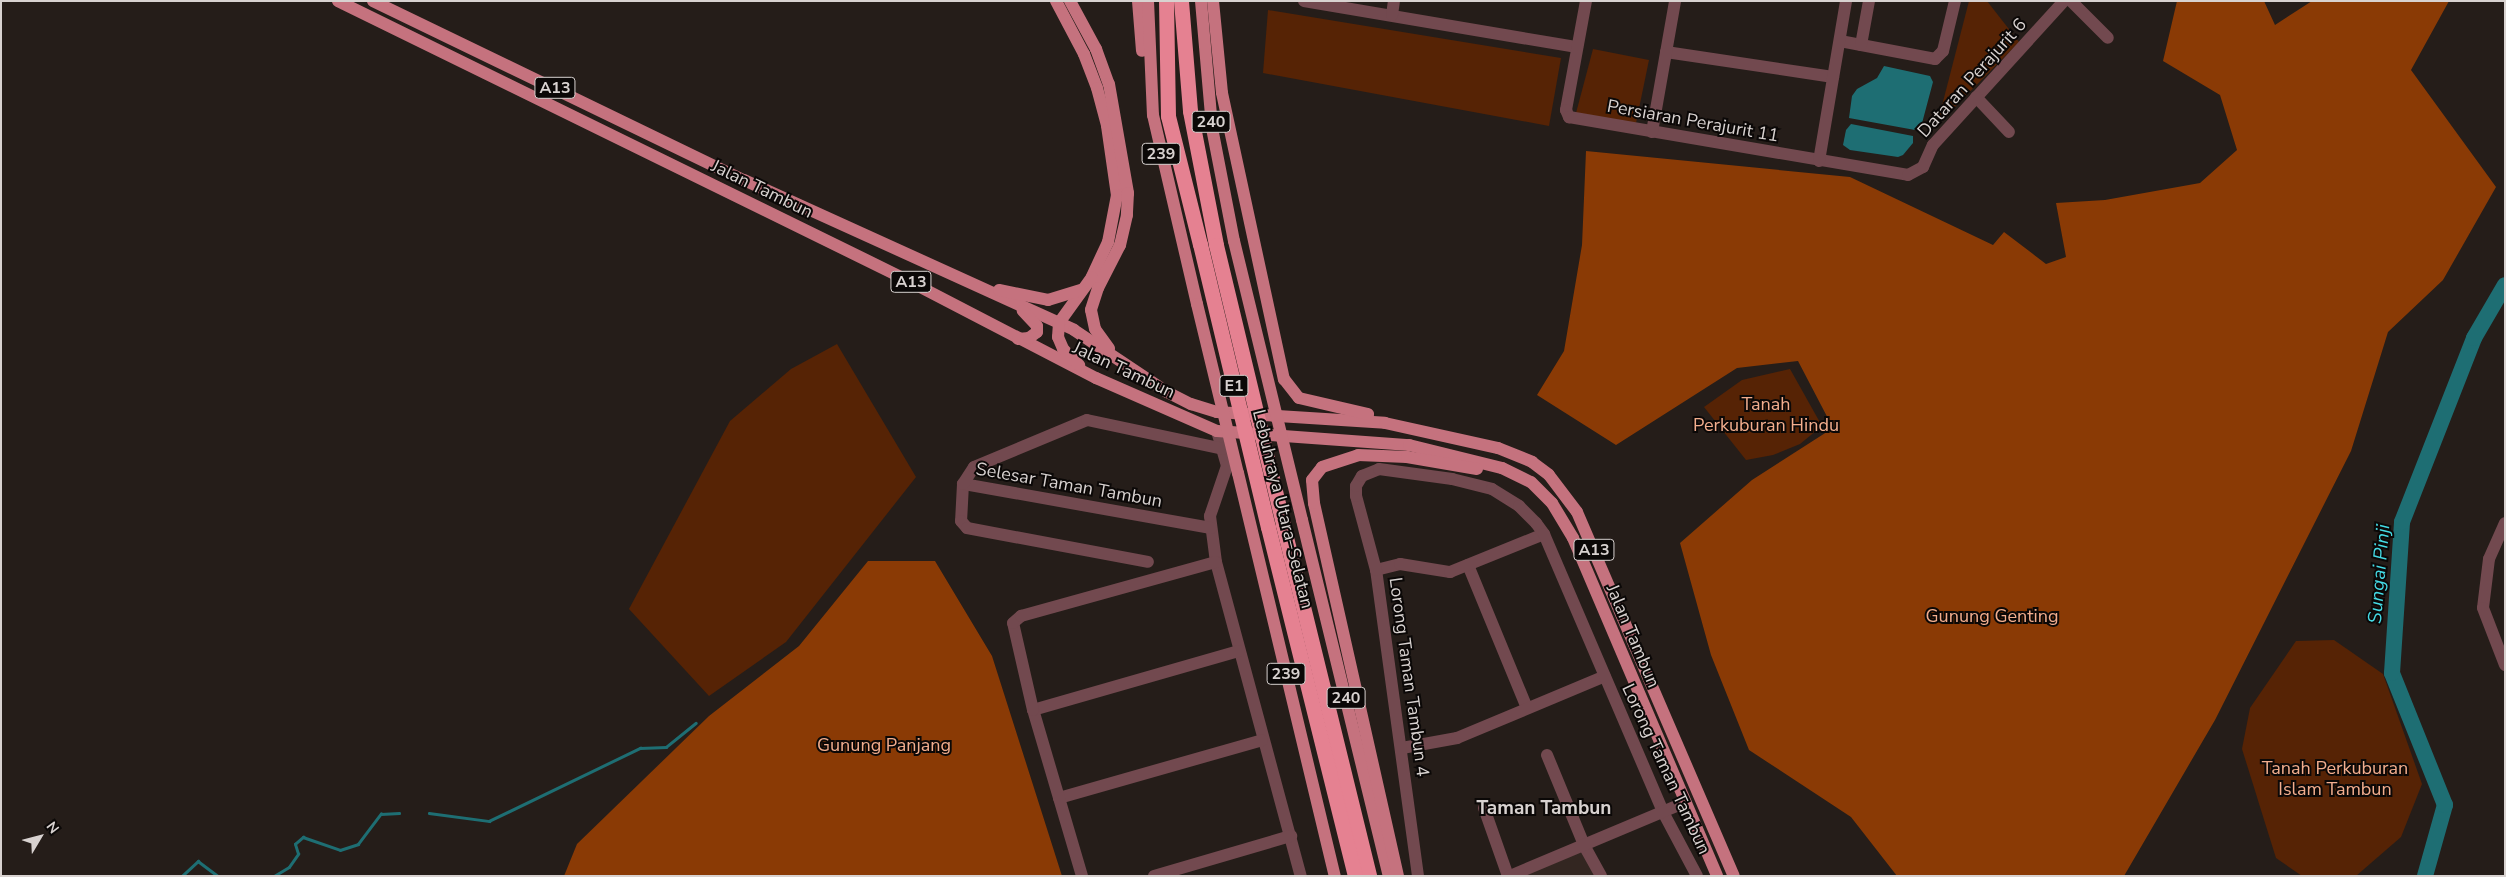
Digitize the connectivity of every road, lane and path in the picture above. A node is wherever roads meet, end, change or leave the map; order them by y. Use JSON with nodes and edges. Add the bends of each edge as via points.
{"nodes":[{"id":1,"x":338,"y":1,"type":"edge"},
{"id":2,"x":373,"y":1,"type":"edge"},
{"id":3,"x":1056,"y":1,"type":"edge"},
{"id":4,"x":1070,"y":1,"type":"edge"},
{"id":5,"x":1138,"y":1,"type":"edge"},
{"id":6,"x":1148,"y":1,"type":"edge"},
{"id":7,"x":1166,"y":1,"type":"edge"},
{"id":8,"x":1181,"y":1,"type":"edge"},
{"id":9,"x":1201,"y":1,"type":"edge"},
{"id":10,"x":1213,"y":1,"type":"edge"},
{"id":11,"x":1304,"y":1,"type":"edge"},
{"id":12,"x":1394,"y":1,"type":"edge"},
{"id":13,"x":1586,"y":1,"type":"edge"},
{"id":14,"x":1675,"y":1,"type":"edge"},
{"id":15,"x":1846,"y":1,"type":"edge"},
{"id":16,"x":1869,"y":1,"type":"edge"},
{"id":17,"x":1955,"y":1,"type":"edge"},
{"id":18,"x":2064,"y":1,"type":"edge"},
{"id":19,"x":2071,"y":1,"type":"edge"},
{"id":20,"x":1392,"y":15,"type":"junction"},
{"id":21,"x":2108,"y":38,"type":"dead end"},
{"id":22,"x":1840,"y":41,"type":"junction"},
{"id":23,"x":1860,"y":45,"type":"junction"},
{"id":24,"x":1577,"y":47,"type":"junction"},
{"id":25,"x":1666,"y":52,"type":"junction"},
{"id":26,"x":1833,"y":77,"type":"junction"},
{"id":27,"x":1976,"y":97,"type":"junction"},
{"id":28,"x":1153,"y":115,"type":"junction"},
{"id":29,"x":1652,"y":132,"type":"junction"},
{"id":30,"x":2010,"y":132,"type":"dead end"},
{"id":31,"x":1819,"y":161,"type":"junction"},
{"id":32,"x":671,"y":164,"type":"junction"},
{"id":33,"x":1908,"y":175,"type":"joint"},
{"id":34,"x":740,"y":179,"type":"junction"},
{"id":35,"x":801,"y":228,"type":"junction"},
{"id":36,"x":949,"y":275,"type":"junction"},
{"id":37,"x":1084,"y":288,"type":"junction"},
{"id":38,"x":1012,"y":302,"type":"junction"},
{"id":39,"x":1059,"y":324,"type":"junction"},
{"id":40,"x":1018,"y":339,"type":"junction"},
{"id":41,"x":1122,"y":362,"type":"junction"},
{"id":42,"x":1095,"y":378,"type":"junction"},
{"id":43,"x":1385,"y":423,"type":"junction"},
{"id":44,"x":1217,"y":431,"type":"junction"},
{"id":45,"x":1223,"y":449,"type":"junction"},
{"id":46,"x":1502,"y":468,"type":"junction"},
{"id":47,"x":963,"y":484,"type":"junction"},
{"id":48,"x":1356,"y":486,"type":"joint"},
{"id":49,"x":2505,"y":523,"type":"edge"},
{"id":50,"x":1276,"y":526,"type":"junction"},
{"id":51,"x":1211,"y":528,"type":"junction"},
{"id":52,"x":1544,"y":534,"type":"junction"},
{"id":53,"x":1148,"y":562,"type":"dead end"},
{"id":54,"x":1216,"y":562,"type":"junction"},
{"id":55,"x":1468,"y":565,"type":"junction"},
{"id":56,"x":1376,"y":570,"type":"junction"},
{"id":57,"x":1239,"y":651,"type":"junction"},
{"id":58,"x":2505,"y":665,"type":"edge"},
{"id":59,"x":1605,"y":676,"type":"junction"},
{"id":60,"x":1527,"y":708,"type":"junction"},
{"id":61,"x":1033,"y":710,"type":"junction"},
{"id":62,"x":1262,"y":740,"type":"junction"},
{"id":63,"x":1402,"y":748,"type":"junction"},
{"id":64,"x":1547,"y":755,"type":"dead end"},
{"id":65,"x":1059,"y":798,"type":"junction"},
{"id":66,"x":1684,"y":803,"type":"junction"},
{"id":67,"x":1484,"y":808,"type":"dead end"},
{"id":68,"x":1663,"y":812,"type":"junction"},
{"id":69,"x":1291,"y":836,"type":"junction"},
{"id":70,"x":1585,"y":847,"type":"junction"},
{"id":71,"x":1082,"y":876,"type":"edge"},
{"id":72,"x":1154,"y":876,"type":"edge"},
{"id":73,"x":1302,"y":876,"type":"edge"},
{"id":74,"x":1335,"y":876,"type":"edge"},
{"id":75,"x":1355,"y":876,"type":"edge"},
{"id":76,"x":1369,"y":876,"type":"edge"},
{"id":77,"x":1389,"y":876,"type":"edge"},
{"id":78,"x":1398,"y":876,"type":"edge"},
{"id":79,"x":1418,"y":876,"type":"edge"},
{"id":80,"x":1509,"y":876,"type":"edge"},
{"id":81,"x":1601,"y":876,"type":"edge"},
{"id":82,"x":1697,"y":876,"type":"edge"},
{"id":83,"x":1717,"y":876,"type":"edge"},
{"id":84,"x":1734,"y":876,"type":"edge"}],
"edges":[{"from":1,"to":32,"type":"main road","name":"Jalan Tambun","number":"A13"},
{"from":2,"to":34,"type":"main road","name":"Jalan Tambun","number":"A13"},
{"from":3,"to":37,"type":"main road","via":[[1098,88],[1116,186],[1115,214],[1108,242]]},
{"from":4,"to":41,"type":"main road","via":[[1096,50],[1108,84],[1125,166],[1128,193],[1126,223],[1092,310],[1100,338]]},
{"from":5,"to":28,"type":"main road","via":[[1145,80]]},
{"from":6,"to":28,"type":"main road","number":"239"},
{"from":7,"to":50,"type":"highway","name":"Lebuhraya Utara–Selatan","number":"E1","bridge":true,"via":[[1168,116]]},
{"from":8,"to":50,"type":"highway","name":"Lebuhraya Utara–Selatan","number":"E1","bridge":true,"via":[[1190,111]]},
{"from":9,"to":77,"type":"main road","number":"240","bridge":true,"via":[[1212,128],[1234,241]]},
{"from":10,"to":43,"type":"main road","via":[[1222,93],[1284,379],[1299,398],[1368,414]]},
{"from":11,"to":20,"type":"street"},
{"from":12,"to":20,"type":"street"},
{"from":13,"to":24,"type":"street"},
{"from":14,"to":25,"type":"street"},
{"from":15,"to":22,"type":"street"},
{"from":16,"to":23,"type":"street"},
{"from":17,"to":23,"type":"street","via":[[1939,58]]},
{"from":18,"to":27,"type":"street","name":"Dataran Perajurit 6"},
{"from":19,"to":21,"type":"street"},
{"from":20,"to":24,"type":"street"},
{"from":22,"to":23,"type":"street"},
{"from":22,"to":26,"type":"street"},
{"from":24,"to":29,"type":"street","name":"Persiaran Perajurit 11","via":[[1566,110],[1572,118]]},
{"from":25,"to":26,"type":"street"},
{"from":25,"to":29,"type":"street"},
{"from":26,"to":31,"type":"street"},
{"from":27,"to":30,"type":"street"},
{"from":27,"to":33,"type":"street","name":"Dataran Perajurit 6","via":[[1933,145],[1923,167]]},
{"from":28,"to":74,"type":"main road","number":"239","bridge":true},
{"from":29,"to":31,"type":"street","name":"Persiaran Perajurit 11"},
{"from":31,"to":33,"type":"street","name":"Persiaran Perajurit 11"},
{"from":32,"to":34,"type":"main road","via":[[719,179]]},
{"from":32,"to":35,"type":"main road","name":"Jalan Tambun","number":"A13"},
{"from":34,"to":35,"type":"main road","via":[[752,196],[787,214]]},
{"from":34,"to":36,"type":"main road","name":"Jalan Tambun","number":"A13"},
{"from":35,"to":40,"type":"main road","name":"Jalan Tambun","number":"A13"},
{"from":36,"to":37,"type":"main road","via":[[1048,300],[1065,297]]},
{"from":36,"to":38,"type":"main road","name":"Jalan Tambun","number":"A13"},
{"from":37,"to":39,"type":"main road"},
{"from":38,"to":39,"type":"main road","name":"Jalan Tambun","number":"A13"},
{"from":38,"to":40,"type":"main road","via":[[1038,326],[1030,338]]},
{"from":39,"to":41,"type":"main road","name":"Jalan Tambun","number":"A13"},
{"from":39,"to":42,"type":"main road","via":[[1058,336],[1063,349]]},
{"from":40,"to":42,"type":"main road","name":"Jalan Tambun","number":"A13"},
{"from":41,"to":43,"type":"main road","name":"Jalan Tambun","number":"A13","via":[[1167,392],[1218,412]]},
{"from":42,"to":44,"type":"main road","name":"Jalan Tambun","number":"A13"},
{"from":43,"to":84,"type":"main road","name":"Jalan Tambun","number":"A13","via":[[1498,448],[1532,462],[1549,475],[1570,501],[1588,534]]},
{"from":44,"to":45,"type":"street"},
{"from":44,"to":46,"type":"main road","name":"Jalan Tambun","number":"A13","via":[[1400,444]]},
{"from":45,"to":47,"type":"street","name":"Selesar Taman Tambun","via":[[1087,420],[974,467]]},
{"from":45,"to":51,"type":"street","via":[[1227,466],[1210,516]]},
{"from":46,"to":66,"type":"main road","name":"Jalan Tambun","number":"A13","via":[[1531,482],[1542,492],[1573,538]]},
{"from":46,"to":78,"type":"main road","via":[[1480,470],[1407,458],[1358,455],[1322,467],[1312,480],[1314,503]]},
{"from":47,"to":51,"type":"street","name":"Selesar Taman Tambun"},
{"from":47,"to":53,"type":"street","via":[[961,523],[966,528]]},
{"from":48,"to":52,"type":"street","name":"Lorong Taman Tambun","via":[[1366,473],[1378,469],[1452,479],[1503,494],[1528,514]]},
{"from":48,"to":56,"type":"street","name":"Lorong Taman Tambun 4"},
{"from":49,"to":58,"type":"street","via":[[2489,559],[2483,608]]},
{"from":50,"to":75,"type":"highway","name":"Lebuhraya Utara–Selatan","number":"E1"},
{"from":50,"to":76,"type":"highway","name":"Lebuhraya Utara–Selatan","number":"E1"},
{"from":51,"to":54,"type":"street"},
{"from":52,"to":55,"type":"street"},
{"from":52,"to":59,"type":"street","name":"Lorong Taman Tambun"},
{"from":54,"to":57,"type":"street"},
{"from":54,"to":61,"type":"street","via":[[1014,620],[1012,631]]},
{"from":55,"to":56,"type":"street","via":[[1450,572],[1400,564]]},
{"from":55,"to":60,"type":"street"},
{"from":56,"to":63,"type":"street","name":"Lorong Taman Tambun 4"},
{"from":57,"to":61,"type":"street"},
{"from":57,"to":62,"type":"street"},
{"from":59,"to":60,"type":"street","name":"Lorong Taman Tambun"},
{"from":59,"to":68,"type":"street","name":"Lorong Taman Tambun"},
{"from":60,"to":63,"type":"street","name":"Lorong Taman Tambun","via":[[1445,742]]},
{"from":61,"to":65,"type":"street"},
{"from":62,"to":65,"type":"street"},
{"from":62,"to":69,"type":"street"},
{"from":63,"to":79,"type":"street","name":"Lorong Taman Tambun 4"},
{"from":64,"to":70,"type":"street"},
{"from":65,"to":71,"type":"street"},
{"from":66,"to":68,"type":"street"},
{"from":66,"to":83,"type":"main road","name":"Jalan Tambun","number":"A13"},
{"from":67,"to":80,"type":"street"},
{"from":68,"to":70,"type":"street"},
{"from":68,"to":82,"type":"street","name":"Lorong Taman Tambun"},
{"from":69,"to":72,"type":"street"},
{"from":69,"to":73,"type":"street"},
{"from":70,"to":80,"type":"street"},
{"from":70,"to":81,"type":"street"}]}
